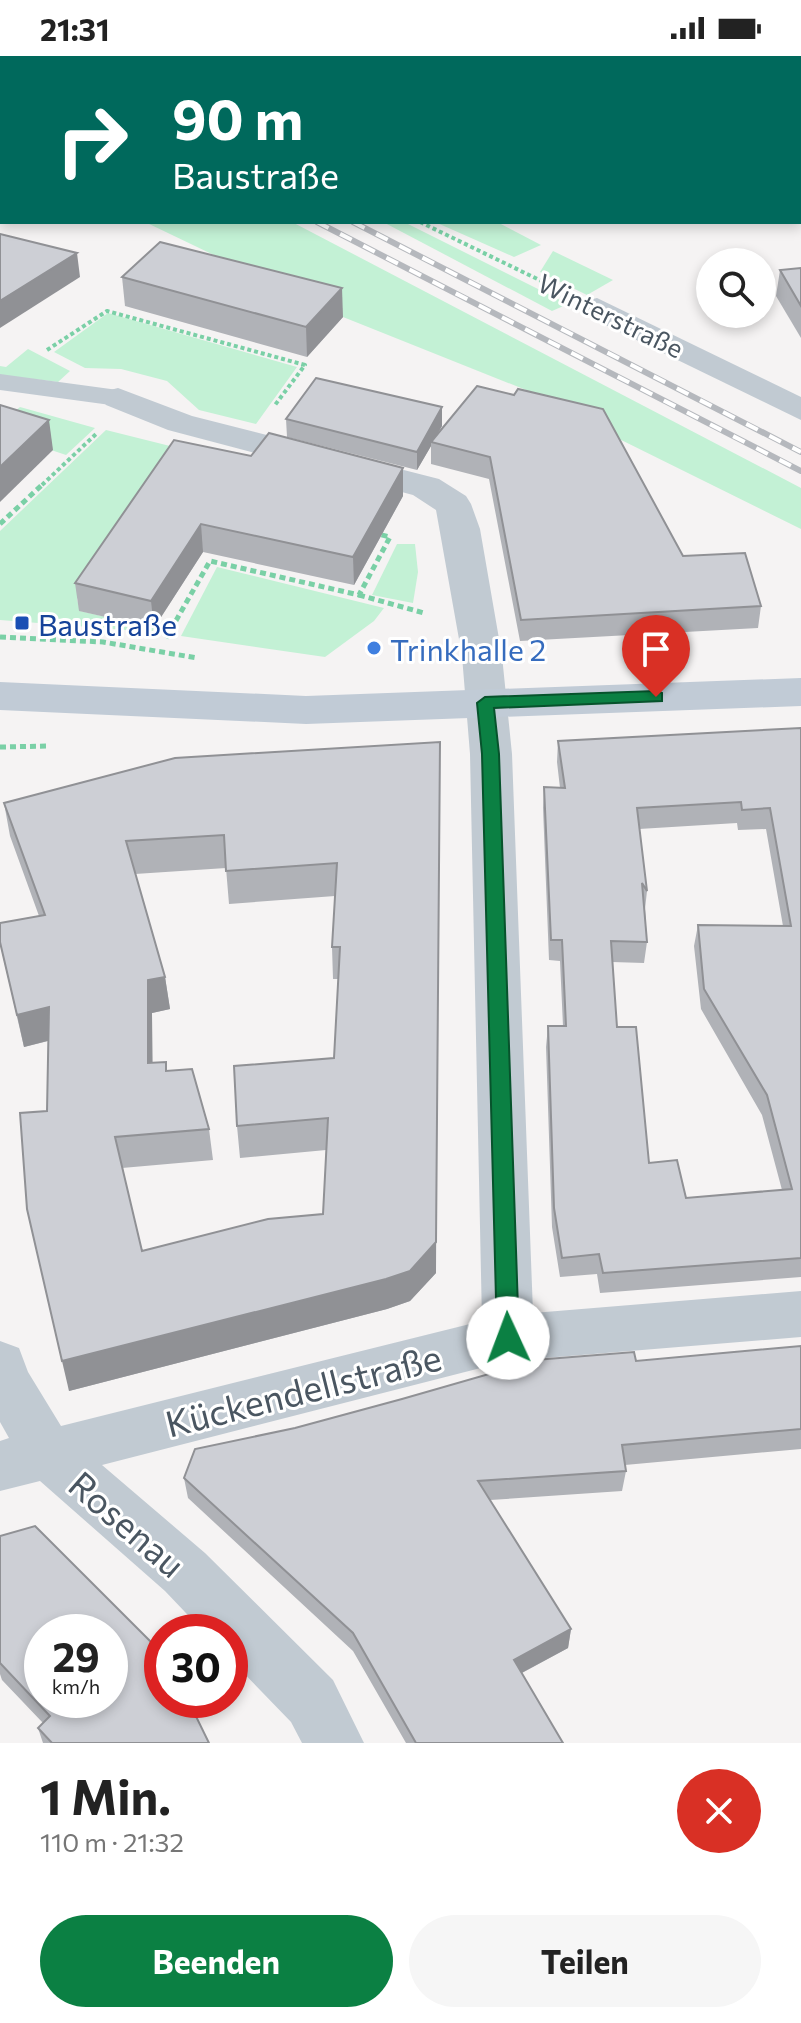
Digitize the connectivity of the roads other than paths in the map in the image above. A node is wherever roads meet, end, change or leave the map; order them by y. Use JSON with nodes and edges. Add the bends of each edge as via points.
{"nodes":[{"id":1,"x":597,"y":308,"type":"road end"},
{"id":2,"x":0,"y":382,"type":"edge"},
{"id":3,"x":801,"y":410,"type":"edge"},
{"id":4,"x":112,"y":412,"type":"joint"},
{"id":5,"x":801,"y":692,"type":"edge"},
{"id":6,"x":0,"y":696,"type":"edge"},
{"id":7,"x":485,"y":703,"type":"junction"},
{"id":8,"x":801,"y":1314,"type":"edge"},
{"id":9,"x":508,"y":1338,"type":"junction"},
{"id":10,"x":0,"y":1365,"type":"edge"},
{"id":11,"x":24,"y":1459,"type":"edge"},
{"id":12,"x":334,"y":1743,"type":"edge"}],
"edges":[{"from":1,"to":3,"type":"street","name":"Winterstraße"},
{"from":2,"to":4,"type":"lane"},
{"from":4,"to":7,"type":"street","via":[[180,423],[426,487],[453,504],[482,656]]},
{"from":5,"to":7,"type":"main road"},
{"from":6,"to":7,"type":"main road","via":[[306,710]]},
{"from":7,"to":9,"type":"street","via":[[491,754]]},
{"from":8,"to":9,"type":"street","name":"Kückendellstraße"},
{"from":9,"to":11,"type":"street","name":"Kückendellstraße"},
{"from":10,"to":11,"type":"street","name":"Rosenau"},
{"from":11,"to":12,"type":"street","name":"Rosenau","via":[[185,1572],[312,1701]]}]}
